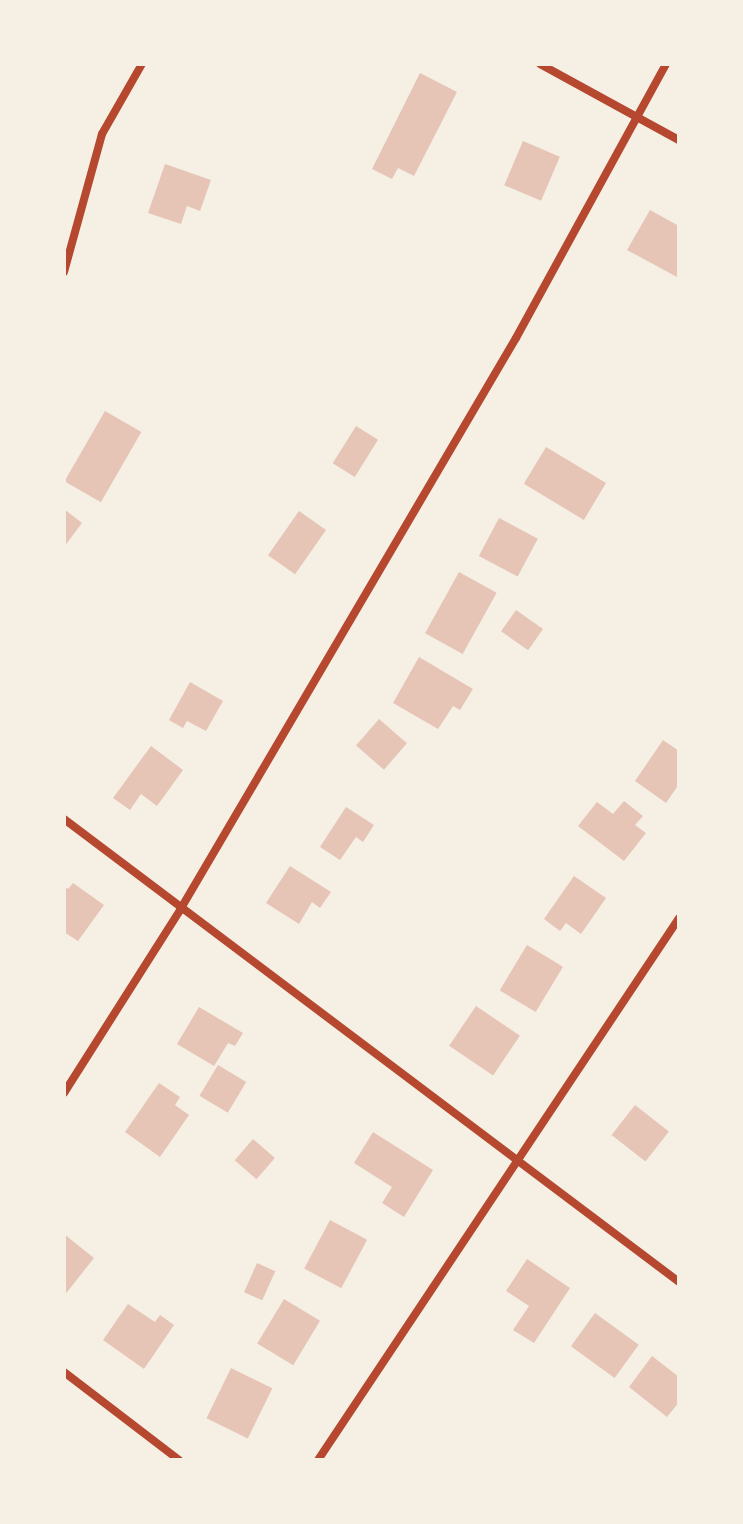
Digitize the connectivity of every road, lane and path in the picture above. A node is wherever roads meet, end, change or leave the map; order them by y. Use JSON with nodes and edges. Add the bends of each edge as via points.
{"nodes":[{"id":1,"x":142,"y":64,"type":"edge"},
{"id":2,"x":540,"y":64,"type":"edge"},
{"id":3,"x":666,"y":64,"type":"edge"},
{"id":4,"x":637,"y":117,"type":"junction"},
{"id":5,"x":679,"y":140,"type":"edge"},
{"id":6,"x":64,"y":272,"type":"edge"},
{"id":7,"x":64,"y":819,"type":"edge"},
{"id":8,"x":180,"y":910,"type":"junction"},
{"id":9,"x":679,"y":918,"type":"edge"},
{"id":10,"x":64,"y":1093,"type":"edge"},
{"id":11,"x":520,"y":1161,"type":"junction"},
{"id":12,"x":679,"y":1282,"type":"edge"},
{"id":13,"x":64,"y":1372,"type":"edge"},
{"id":14,"x":179,"y":1460,"type":"edge"},
{"id":15,"x":318,"y":1460,"type":"edge"}],
"edges":[{"from":1,"to":6,"type":"street","via":[[102,134]]},
{"from":2,"to":4,"type":"street"},
{"from":3,"to":4,"type":"street"},
{"from":4,"to":5,"type":"street"},
{"from":4,"to":8,"type":"street","via":[[516,338]]},
{"from":7,"to":8,"type":"street"},
{"from":8,"to":10,"type":"street"},
{"from":8,"to":11,"type":"street"},
{"from":9,"to":11,"type":"street"},
{"from":11,"to":12,"type":"street"},
{"from":11,"to":15,"type":"street"},
{"from":13,"to":14,"type":"street"}]}
